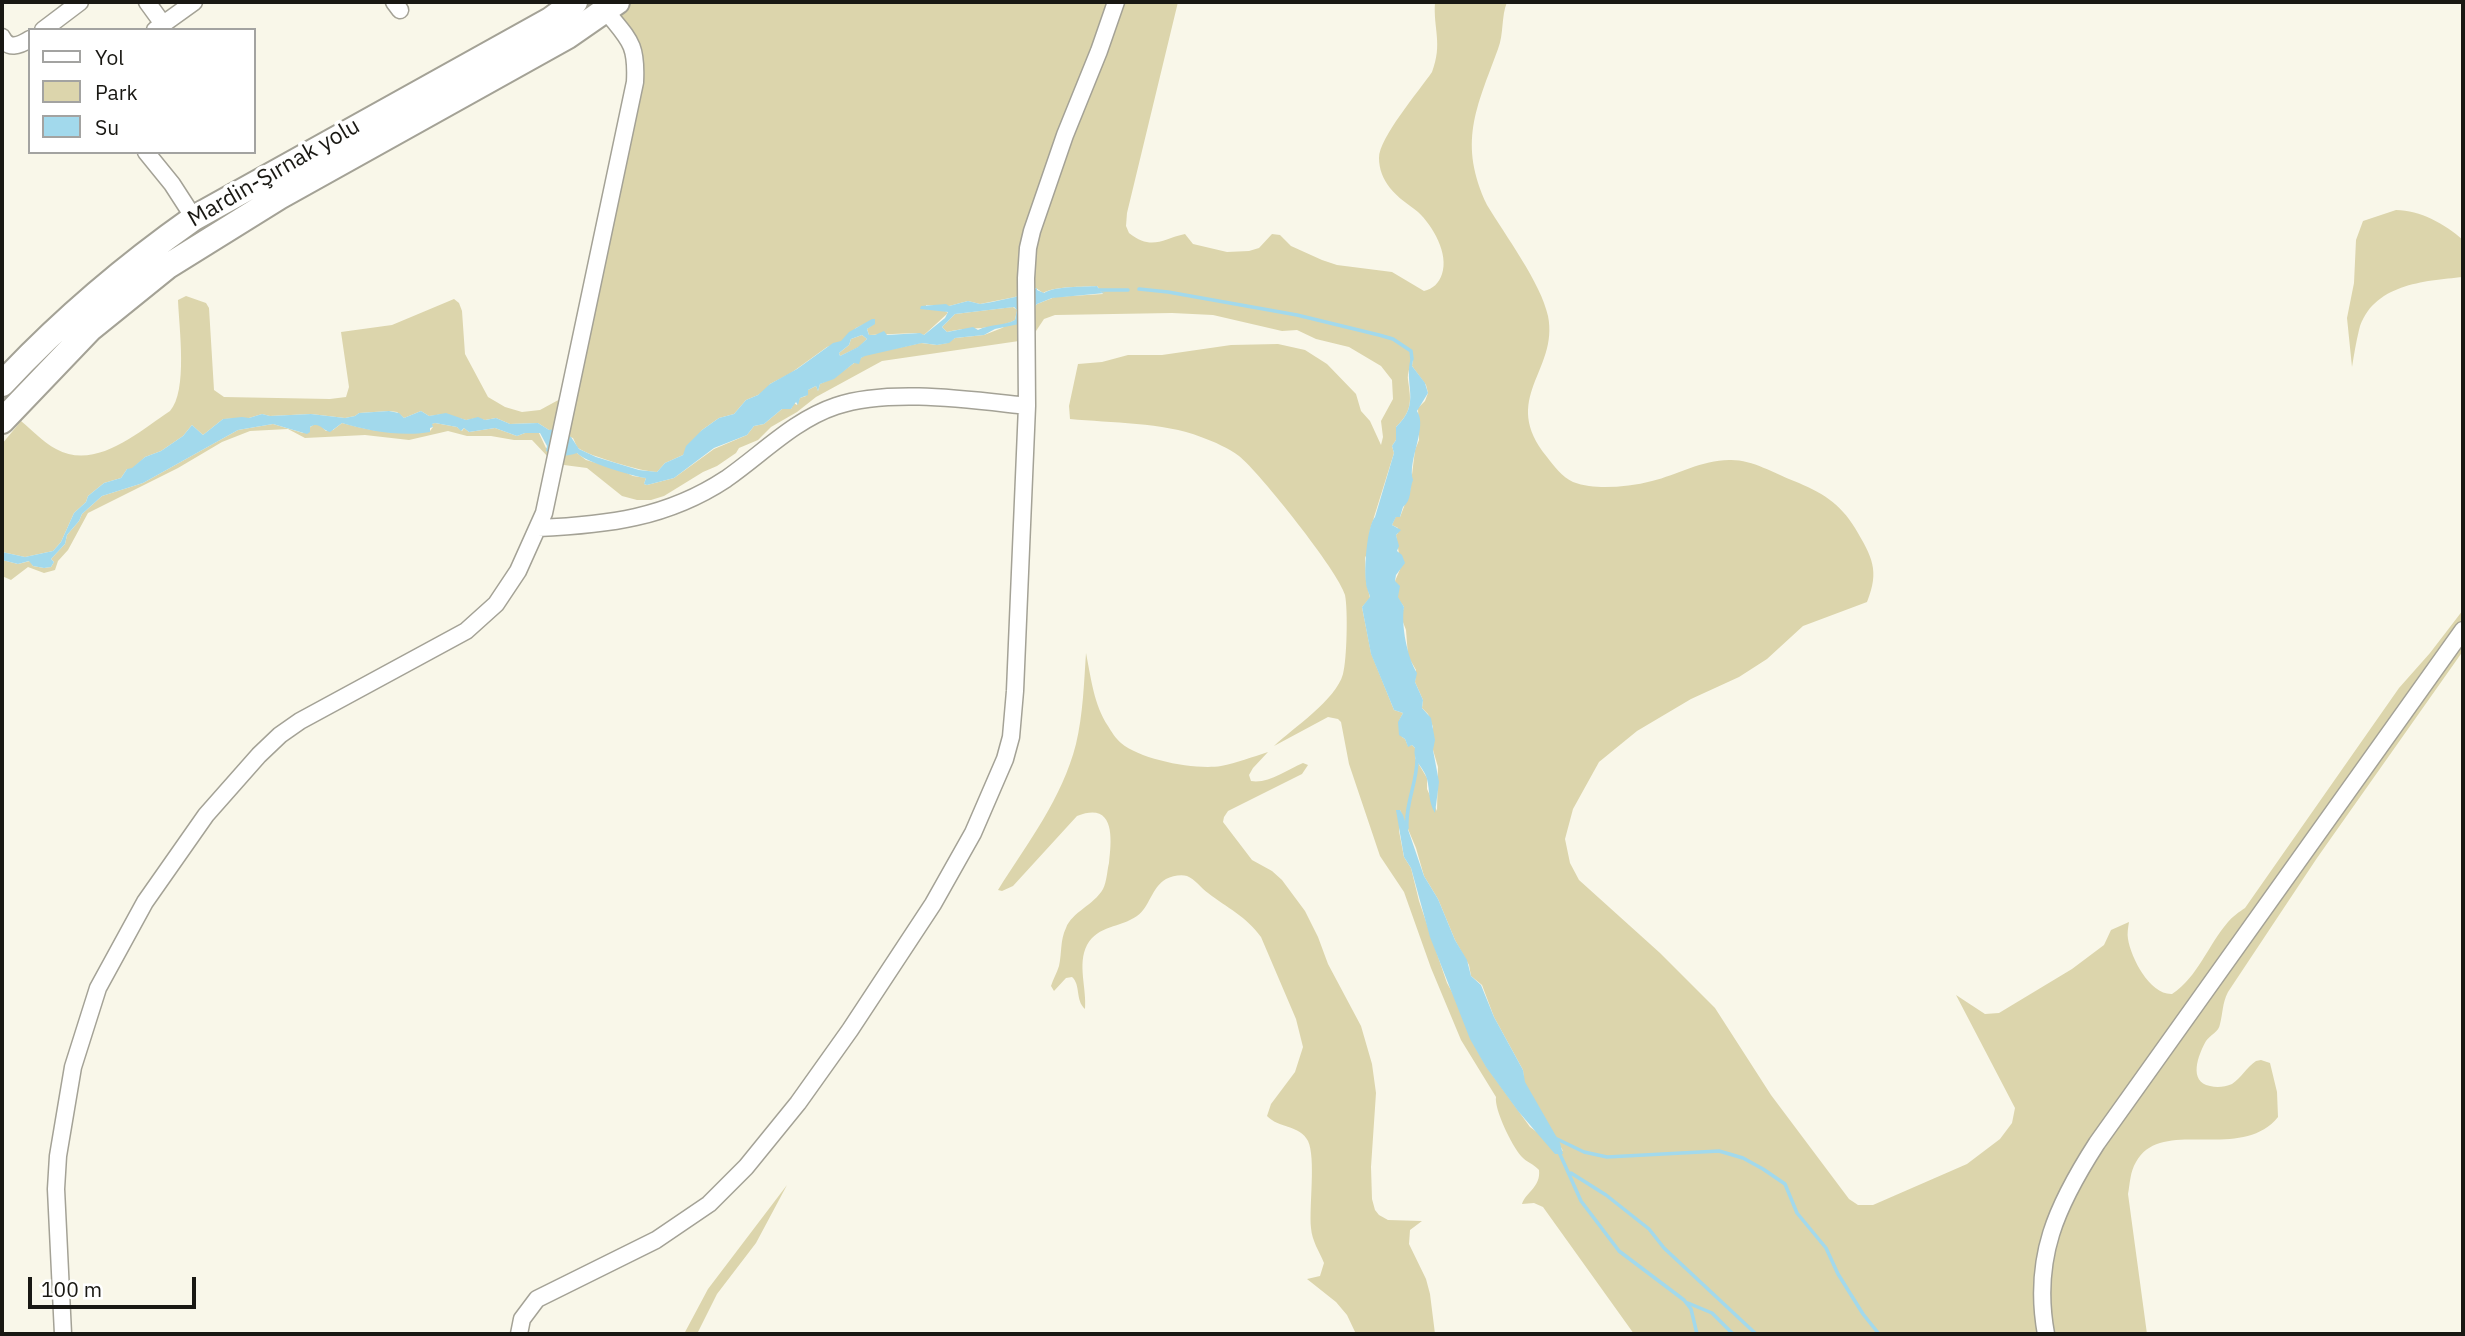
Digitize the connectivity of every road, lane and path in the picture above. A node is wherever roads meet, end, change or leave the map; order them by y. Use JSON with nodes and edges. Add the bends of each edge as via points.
{"nodes":[{"id":1,"x":80,"y":2,"type":"edge"},
{"id":2,"x":147,"y":2,"type":"edge"},
{"id":3,"x":194,"y":2,"type":"edge"},
{"id":4,"x":575,"y":2,"type":"edge"},
{"id":5,"x":1116,"y":2,"type":"edge"},
{"id":6,"x":612,"y":6,"type":"edge"},
{"id":7,"x":159,"y":27,"type":"edge"},
{"id":8,"x":46,"y":28,"type":"edge"},
{"id":9,"x":148,"y":154,"type":"edge"},
{"id":10,"x":194,"y":218,"type":"junction"},
{"id":11,"x":2,"y":384,"type":"edge"},
{"id":12,"x":1027,"y":406,"type":"junction"},
{"id":13,"x":2,"y":421,"type":"edge"},
{"id":14,"x":541,"y":521,"type":"junction"},
{"id":15,"x":2463,"y":630,"type":"edge"},
{"id":16,"x":63,"y":1334,"type":"edge"},
{"id":17,"x":519,"y":1334,"type":"edge"},
{"id":18,"x":2046,"y":1334,"type":"edge"}],
"edges":[{"from":1,"to":8,"type":"street"},
{"from":2,"to":7,"type":"street"},
{"from":3,"to":7,"type":"street"},
{"from":4,"to":10,"type":"highway","name":"Mardin-Şırnak yolu"},
{"from":5,"to":12,"type":"street","via":[[1032,231],[1026,278]]},
{"from":6,"to":13,"type":"highway","via":[[568,36],[279,197],[168,266],[90,329]]},
{"from":6,"to":14,"type":"street","via":[[634,50],[635,82]]},
{"from":9,"to":10,"type":"street"},
{"from":10,"to":11,"type":"highway","name":"Mardin-Şırnak yolu","via":[[75,310]]},
{"from":12,"to":14,"type":"street","via":[[932,398],[884,398],[839,405],[804,421],[725,479],[668,510],[615,522]]},
{"from":12,"to":17,"type":"street","via":[[1011,737],[973,833],[933,904],[850,1030],[746,1167],[679,1226],[537,1299],[522,1318]]},
{"from":14,"to":16,"type":"street","via":[[507,588],[478,622],[280,736],[206,815],[145,902],[98,988],[72,1067],[56,1189]]},
{"from":15,"to":18,"type":"street","via":[[2077,1175],[2059,1208],[2047,1247],[2042,1287]]}]}
